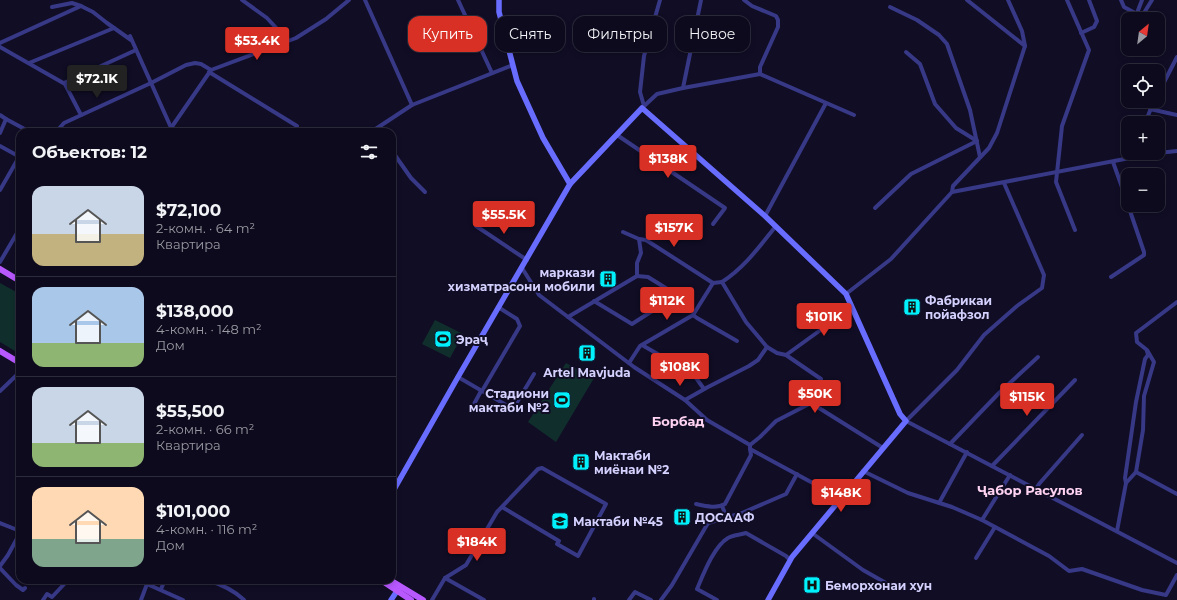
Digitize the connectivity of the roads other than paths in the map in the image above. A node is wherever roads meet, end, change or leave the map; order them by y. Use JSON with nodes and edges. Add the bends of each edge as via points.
{"nodes":[{"id":1,"x":242,"y":0,"type":"edge"},
{"id":2,"x":349,"y":0,"type":"edge"},
{"id":3,"x":365,"y":0,"type":"edge"},
{"id":4,"x":458,"y":0,"type":"edge"},
{"id":5,"x":499,"y":0,"type":"edge"},
{"id":6,"x":660,"y":0,"type":"edge"},
{"id":7,"x":701,"y":0,"type":"edge"},
{"id":8,"x":744,"y":0,"type":"edge"},
{"id":9,"x":967,"y":0,"type":"edge"},
{"id":10,"x":1008,"y":0,"type":"edge"},
{"id":11,"x":1067,"y":0,"type":"edge"},
{"id":12,"x":1089,"y":0,"type":"edge"},
{"id":13,"x":1121,"y":0,"type":"edge"},
{"id":14,"x":1142,"y":0,"type":"edge"},
{"id":15,"x":1152,"y":0,"type":"edge"},
{"id":16,"x":81,"y":6,"type":"junction"},
{"id":17,"x":890,"y":6,"type":"dead end"},
{"id":18,"x":52,"y":7,"type":"dead end"},
{"id":19,"x":1133,"y":12,"type":"edge"},
{"id":20,"x":1138,"y":12,"type":"edge"},
{"id":21,"x":1144,"y":12,"type":"edge"},
{"id":22,"x":114,"y":28,"type":"junction"},
{"id":23,"x":1080,"y":33,"type":"junction"},
{"id":24,"x":0,"y":43,"type":"edge"},
{"id":25,"x":283,"y":43,"type":"junction"},
{"id":26,"x":1025,"y":46,"type":"junction"},
{"id":27,"x":0,"y":47,"type":"edge"},
{"id":28,"x":136,"y":50,"type":"junction"},
{"id":29,"x":906,"y":52,"type":"dead end"},
{"id":30,"x":1177,"y":57,"type":"edge"},
{"id":31,"x":29,"y":63,"type":"junction"},
{"id":32,"x":513,"y":65,"type":"junction"},
{"id":33,"x":210,"y":71,"type":"junction"},
{"id":34,"x":492,"y":73,"type":"junction"},
{"id":35,"x":760,"y":74,"type":"junction"},
{"id":36,"x":1165,"y":80,"type":"edge"},
{"id":37,"x":64,"y":83,"type":"junction"},
{"id":38,"x":151,"y":83,"type":"junction"},
{"id":39,"x":683,"y":88,"type":"junction"},
{"id":40,"x":826,"y":104,"type":"junction"},
{"id":41,"x":412,"y":105,"type":"junction"},
{"id":42,"x":643,"y":107,"type":"junction"},
{"id":43,"x":1150,"y":109,"type":"joint"},
{"id":44,"x":0,"y":115,"type":"edge"},
{"id":45,"x":81,"y":115,"type":"junction"},
{"id":46,"x":854,"y":115,"type":"dead end"},
{"id":47,"x":1177,"y":115,"type":"edge"},
{"id":48,"x":1148,"y":116,"type":"edge"},
{"id":49,"x":6,"y":118,"type":"junction"},
{"id":50,"x":297,"y":126,"type":"dead end"},
{"id":51,"x":23,"y":128,"type":"edge"},
{"id":52,"x":60,"y":128,"type":"edge"},
{"id":53,"x":171,"y":128,"type":"edge"},
{"id":54,"x":173,"y":128,"type":"edge"},
{"id":55,"x":380,"y":128,"type":"edge"},
{"id":56,"x":0,"y":133,"type":"edge"},
{"id":57,"x":617,"y":135,"type":"junction"},
{"id":58,"x":977,"y":141,"type":"junction"},
{"id":59,"x":0,"y":146,"type":"edge"},
{"id":60,"x":1177,"y":150,"type":"edge"},
{"id":61,"x":1165,"y":152,"type":"edge"},
{"id":62,"x":16,"y":155,"type":"edge"},
{"id":63,"x":396,"y":157,"type":"edge"},
{"id":64,"x":980,"y":157,"type":"junction"},
{"id":65,"x":1121,"y":160,"type":"edge"},
{"id":66,"x":1113,"y":162,"type":"junction"},
{"id":67,"x":16,"y":164,"type":"edge"},
{"id":68,"x":1058,"y":173,"type":"junction"},
{"id":69,"x":1004,"y":183,"type":"junction"},
{"id":70,"x":570,"y":184,"type":"junction"},
{"id":71,"x":1121,"y":185,"type":"edge"},
{"id":72,"x":0,"y":190,"type":"edge"},
{"id":73,"x":425,"y":192,"type":"dead end"},
{"id":74,"x":952,"y":192,"type":"junction"},
{"id":75,"x":875,"y":208,"type":"dead end"},
{"id":76,"x":490,"y":209,"type":"dead end"},
{"id":77,"x":1130,"y":212,"type":"edge"},
{"id":78,"x":765,"y":216,"type":"junction"},
{"id":79,"x":713,"y":224,"type":"dead end"},
{"id":80,"x":776,"y":226,"type":"junction"},
{"id":81,"x":1075,"y":230,"type":"dead end"},
{"id":82,"x":623,"y":232,"type":"dead end"},
{"id":83,"x":16,"y":235,"type":"edge"},
{"id":84,"x":639,"y":239,"type":"junction"},
{"id":85,"x":527,"y":260,"type":"junction"},
{"id":86,"x":0,"y":262,"type":"edge"},
{"id":87,"x":522,"y":268,"type":"junction"},
{"id":88,"x":0,"y":269,"type":"edge"},
{"id":89,"x":636,"y":276,"type":"junction"},
{"id":90,"x":1111,"y":277,"type":"dead end"},
{"id":91,"x":16,"y":279,"type":"edge"},
{"id":92,"x":722,"y":282,"type":"junction"},
{"id":93,"x":714,"y":283,"type":"junction"},
{"id":94,"x":846,"y":294,"type":"junction"},
{"id":95,"x":594,"y":301,"type":"junction"},
{"id":96,"x":1177,"y":302,"type":"edge"},
{"id":97,"x":498,"y":308,"type":"junction"},
{"id":98,"x":851,"y":308,"type":"junction"},
{"id":99,"x":693,"y":315,"type":"junction"},
{"id":100,"x":568,"y":316,"type":"junction"},
{"id":101,"x":736,"y":341,"type":"dead end"},
{"id":102,"x":642,"y":345,"type":"junction"},
{"id":103,"x":767,"y":347,"type":"junction"},
{"id":104,"x":1147,"y":350,"type":"junction"},
{"id":105,"x":0,"y":351,"type":"edge"},
{"id":106,"x":786,"y":355,"type":"junction"},
{"id":107,"x":1038,"y":358,"type":"dead end"},
{"id":108,"x":16,"y":361,"type":"edge"},
{"id":109,"x":629,"y":363,"type":"junction"},
{"id":110,"x":534,"y":374,"type":"dead end"},
{"id":111,"x":16,"y":376,"type":"edge"},
{"id":112,"x":458,"y":377,"type":"junction"},
{"id":113,"x":1075,"y":380,"type":"dead end"},
{"id":114,"x":704,"y":389,"type":"junction"},
{"id":115,"x":0,"y":391,"type":"edge"},
{"id":116,"x":482,"y":391,"type":"junction"},
{"id":117,"x":685,"y":400,"type":"junction"},
{"id":118,"x":811,"y":403,"type":"junction"},
{"id":119,"x":473,"y":406,"type":"dead end"},
{"id":120,"x":906,"y":421,"type":"junction"},
{"id":121,"x":1082,"y":436,"type":"dead end"},
{"id":122,"x":950,"y":444,"type":"junction"},
{"id":123,"x":750,"y":447,"type":"junction"},
{"id":124,"x":883,"y":448,"type":"junction"},
{"id":125,"x":967,"y":452,"type":"junction"},
{"id":126,"x":992,"y":466,"type":"junction"},
{"id":127,"x":863,"y":471,"type":"junction"},
{"id":128,"x":1136,"y":472,"type":"junction"},
{"id":129,"x":797,"y":474,"type":"junction"},
{"id":130,"x":1010,"y":475,"type":"junction"},
{"id":131,"x":1126,"y":483,"type":"junction"},
{"id":132,"x":396,"y":486,"type":"edge"},
{"id":133,"x":1036,"y":489,"type":"junction"},
{"id":134,"x":1177,"y":494,"type":"edge"},
{"id":135,"x":840,"y":500,"type":"junction"},
{"id":136,"x":696,"y":504,"type":"dead end"},
{"id":137,"x":939,"y":504,"type":"junction"},
{"id":138,"x":722,"y":506,"type":"junction"},
{"id":139,"x":502,"y":507,"type":"junction"},
{"id":140,"x":727,"y":518,"type":"junction"},
{"id":141,"x":982,"y":520,"type":"junction"},
{"id":142,"x":0,"y":523,"type":"edge"},
{"id":143,"x":996,"y":527,"type":"junction"},
{"id":144,"x":16,"y":530,"type":"edge"},
{"id":145,"x":1116,"y":531,"type":"junction"},
{"id":146,"x":812,"y":533,"type":"junction"},
{"id":147,"x":16,"y":540,"type":"edge"},
{"id":148,"x":976,"y":558,"type":"dead end"},
{"id":149,"x":790,"y":560,"type":"junction"},
{"id":150,"x":1177,"y":563,"type":"edge"},
{"id":151,"x":0,"y":567,"type":"edge"},
{"id":152,"x":1177,"y":575,"type":"edge"},
{"id":153,"x":445,"y":578,"type":"junction"},
{"id":154,"x":64,"y":584,"type":"edge"},
{"id":155,"x":147,"y":584,"type":"joint"},
{"id":156,"x":163,"y":584,"type":"edge"},
{"id":157,"x":221,"y":584,"type":"edge"},
{"id":158,"x":389,"y":584,"type":"edge"},
{"id":159,"x":394,"y":584,"type":"edge"},
{"id":160,"x":25,"y":588,"type":"dead end"},
{"id":161,"x":893,"y":588,"type":"dead end"},
{"id":162,"x":161,"y":589,"type":"junction"},
{"id":163,"x":398,"y":589,"type":"junction"},
{"id":164,"x":43,"y":600,"type":"edge"},
{"id":165,"x":141,"y":600,"type":"edge"},
{"id":166,"x":183,"y":600,"type":"edge"},
{"id":167,"x":244,"y":600,"type":"edge"},
{"id":168,"x":391,"y":600,"type":"edge"},
{"id":169,"x":411,"y":600,"type":"edge"},
{"id":170,"x":423,"y":600,"type":"edge"},
{"id":171,"x":432,"y":600,"type":"edge"},
{"id":172,"x":484,"y":600,"type":"edge"},
{"id":173,"x":629,"y":600,"type":"edge"},
{"id":174,"x":651,"y":600,"type":"edge"},
{"id":175,"x":661,"y":600,"type":"edge"},
{"id":176,"x":717,"y":600,"type":"edge"},
{"id":177,"x":768,"y":600,"type":"edge"}],
"edges":[{"from":1,"to":25,"type":"street","via":[[267,18],[279,31]]},
{"from":2,"to":25,"type":"street","via":[[326,19]]},
{"from":3,"to":41,"type":"street"},
{"from":4,"to":34,"type":"street"},
{"from":5,"to":32,"type":"street","via":[[499,12]]},
{"from":6,"to":42,"type":"street","via":[[644,56],[640,92]]},
{"from":7,"to":39,"type":"street"},
{"from":8,"to":35,"type":"street","via":[[776,16],[778,20],[778,27],[760,67]]},
{"from":9,"to":26,"type":"street"},
{"from":10,"to":26,"type":"street","via":[[1022,31]]},
{"from":11,"to":23,"type":"street"},
{"from":12,"to":23,"type":"street","via":[[1097,21],[1094,27]]},
{"from":13,"to":19,"type":"street","via":[[1124,7]]},
{"from":14,"to":20,"type":"street"},
{"from":15,"to":21,"type":"street"},
{"from":16,"to":18,"type":"street","via":[[72,3]]},
{"from":16,"to":22,"type":"street"},
{"from":16,"to":24,"type":"street"},
{"from":17,"to":58,"type":"street","via":[[917,20],[939,35],[947,44],[970,110]]},
{"from":22,"to":28,"type":"street","via":[[131,38]]},
{"from":22,"to":31,"type":"street"},
{"from":23,"to":68,"type":"street","via":[[1089,50],[1062,126]]},
{"from":25,"to":33,"type":"street"},
{"from":26,"to":64,"type":"street","via":[[997,133],[989,148]]},
{"from":27,"to":31,"type":"street"},
{"from":28,"to":37,"type":"street"},
{"from":28,"to":38,"type":"street"},
{"from":29,"to":58,"type":"street","via":[[920,64],[935,104],[956,128]]},
{"from":30,"to":36,"type":"street"},
{"from":31,"to":37,"type":"street"},
{"from":32,"to":34,"type":"street"},
{"from":32,"to":70,"type":"street","via":[[517,81],[543,138]]},
{"from":33,"to":38,"type":"street","via":[[194,63]]},
{"from":33,"to":50,"type":"street"},
{"from":33,"to":54,"type":"street"},
{"from":34,"to":41,"type":"street"},
{"from":35,"to":39,"type":"street"},
{"from":35,"to":40,"type":"street"},
{"from":37,"to":45,"type":"street"},
{"from":38,"to":45,"type":"street"},
{"from":38,"to":53,"type":"street"},
{"from":39,"to":42,"type":"street","via":[[657,94]]},
{"from":40,"to":46,"type":"street"},
{"from":40,"to":78,"type":"street"},
{"from":41,"to":55,"type":"street"},
{"from":42,"to":57,"type":"street"},
{"from":42,"to":78,"type":"street"},
{"from":43,"to":47,"type":"street"},
{"from":43,"to":48,"type":"street"},
{"from":44,"to":49,"type":"street"},
{"from":45,"to":52,"type":"street"},
{"from":49,"to":51,"type":"street"},
{"from":49,"to":56,"type":"street"},
{"from":57,"to":70,"type":"street"},
{"from":57,"to":79,"type":"street","via":[[725,208]]},
{"from":58,"to":64,"type":"street"},
{"from":58,"to":75,"type":"street","via":[[911,174]]},
{"from":59,"to":62,"type":"street"},
{"from":60,"to":61,"type":"street"},
{"from":63,"to":73,"type":"street"},
{"from":64,"to":74,"type":"street","via":[[953,186]]},
{"from":65,"to":66,"type":"street"},
{"from":66,"to":68,"type":"street"},
{"from":66,"to":71,"type":"street"},
{"from":67,"to":72,"type":"street"},
{"from":68,"to":69,"type":"street"},
{"from":68,"to":81,"type":"street","via":[[1056,182]]},
{"from":69,"to":74,"type":"street"},
{"from":69,"to":120,"type":"street","via":[[1044,274],[1042,288],[984,335],[957,370]]},
{"from":70,"to":85,"type":"street"},
{"from":74,"to":94,"type":"street","via":[[891,259]]},
{"from":76,"to":85,"type":"street","via":[[476,226]]},
{"from":77,"to":90,"type":"street","via":[[1144,255]]},
{"from":78,"to":80,"type":"street"},
{"from":80,"to":92,"type":"street","via":[[736,273]]},
{"from":80,"to":94,"type":"street"},
{"from":82,"to":84,"type":"street"},
{"from":83,"to":86,"type":"street"},
{"from":84,"to":89,"type":"street","via":[[641,253]]},
{"from":84,"to":93,"type":"street","via":[[646,240]]},
{"from":85,"to":87,"type":"street"},
{"from":87,"to":97,"type":"street"},
{"from":87,"to":100,"type":"street","via":[[539,294]]},
{"from":88,"to":91,"type":"main road"},
{"from":89,"to":95,"type":"street"},
{"from":89,"to":95,"type":"street","via":[[648,277],[677,295],[632,324]]},
{"from":92,"to":93,"type":"street"},
{"from":92,"to":103,"type":"street","via":[[746,322]]},
{"from":93,"to":99,"type":"street"},
{"from":94,"to":98,"type":"street"},
{"from":95,"to":100,"type":"street"},
{"from":96,"to":104,"type":"street","via":[[1136,333],[1137,342]]},
{"from":97,"to":112,"type":"street"},
{"from":97,"to":116,"type":"street","via":[[517,319],[520,326]]},
{"from":98,"to":106,"type":"street"},
{"from":98,"to":120,"type":"street","via":[[900,414]]},
{"from":99,"to":101,"type":"street"},
{"from":99,"to":102,"type":"street"},
{"from":100,"to":109,"type":"street"},
{"from":102,"to":109,"type":"street"},
{"from":102,"to":114,"type":"street","via":[[694,375]]},
{"from":103,"to":106,"type":"street"},
{"from":103,"to":114,"type":"street","via":[[758,360],[749,366]]},
{"from":104,"to":128,"type":"street","via":[[1154,362],[1144,396],[1143,430]]},
{"from":104,"to":131,"type":"street","via":[[1148,355],[1136,402]]},
{"from":105,"to":108,"type":"main road"},
{"from":106,"to":118,"type":"street","via":[[822,379]]},
{"from":107,"to":122,"type":"street","via":[[999,393]]},
{"from":109,"to":117,"type":"street"},
{"from":110,"to":116,"type":"street","via":[[513,409]]},
{"from":111,"to":115,"type":"street"},
{"from":112,"to":116,"type":"street"},
{"from":112,"to":132,"type":"street"},
{"from":113,"to":126,"type":"street"},
{"from":114,"to":117,"type":"street"},
{"from":116,"to":119,"type":"street"},
{"from":117,"to":123,"type":"street","via":[[707,420]]},
{"from":118,"to":123,"type":"street","via":[[776,420]]},
{"from":118,"to":124,"type":"street"},
{"from":120,"to":122,"type":"street"},
{"from":120,"to":124,"type":"street"},
{"from":121,"to":133,"type":"street"},
{"from":122,"to":125,"type":"street"},
{"from":123,"to":129,"type":"street"},
{"from":123,"to":138,"type":"street","via":[[751,455]]},
{"from":124,"to":127,"type":"street"},
{"from":125,"to":126,"type":"street"},
{"from":125,"to":137,"type":"street"},
{"from":126,"to":130,"type":"street"},
{"from":127,"to":135,"type":"street"},
{"from":127,"to":137,"type":"street","via":[[908,493]]},
{"from":128,"to":131,"type":"street"},
{"from":128,"to":134,"type":"street"},
{"from":129,"to":135,"type":"street"},
{"from":129,"to":140,"type":"street","via":[[786,494]]},
{"from":130,"to":133,"type":"street"},
{"from":130,"to":141,"type":"street"},
{"from":131,"to":145,"type":"street"},
{"from":133,"to":145,"type":"street"},
{"from":135,"to":146,"type":"street"},
{"from":136,"to":138,"type":"street"},
{"from":137,"to":141,"type":"street"},
{"from":138,"to":140,"type":"street"},
{"from":139,"to":139,"type":"street","via":[[538,469],[542,468],[606,504],[578,556],[557,544],[559,541]]},
{"from":139,"to":153,"type":"street","via":[[466,564]]},
{"from":140,"to":175,"type":"street","via":[[708,523]]},
{"from":141,"to":143,"type":"street"},
{"from":142,"to":144,"type":"street"},
{"from":143,"to":148,"type":"street"},
{"from":143,"to":152,"type":"street","via":[[1049,556],[1069,571],[1082,569],[1142,590],[1166,595]]},
{"from":145,"to":150,"type":"street"},
{"from":146,"to":149,"type":"street"},
{"from":146,"to":161,"type":"street"},
{"from":147,"to":151,"type":"street"},
{"from":149,"to":176,"type":"street","via":[[746,534],[728,538],[719,547],[697,589]]},
{"from":149,"to":177,"type":"street"},
{"from":151,"to":160,"type":"street","via":[[16,585],[23,590]]},
{"from":153,"to":171,"type":"street"},
{"from":153,"to":172,"type":"street"},
{"from":154,"to":164,"type":"street","via":[[52,597],[47,594]]},
{"from":155,"to":162,"type":"street"},
{"from":155,"to":165,"type":"street"},
{"from":156,"to":162,"type":"street"},
{"from":157,"to":167,"type":"street"},
{"from":158,"to":163,"type":"main road"},
{"from":159,"to":163,"type":"main road"},
{"from":162,"to":166,"type":"street"},
{"from":163,"to":168,"type":"street"},
{"from":163,"to":169,"type":"main road"},
{"from":163,"to":170,"type":"main road"},
{"from":173,"to":174,"type":"street","via":[[635,592]]}]}
